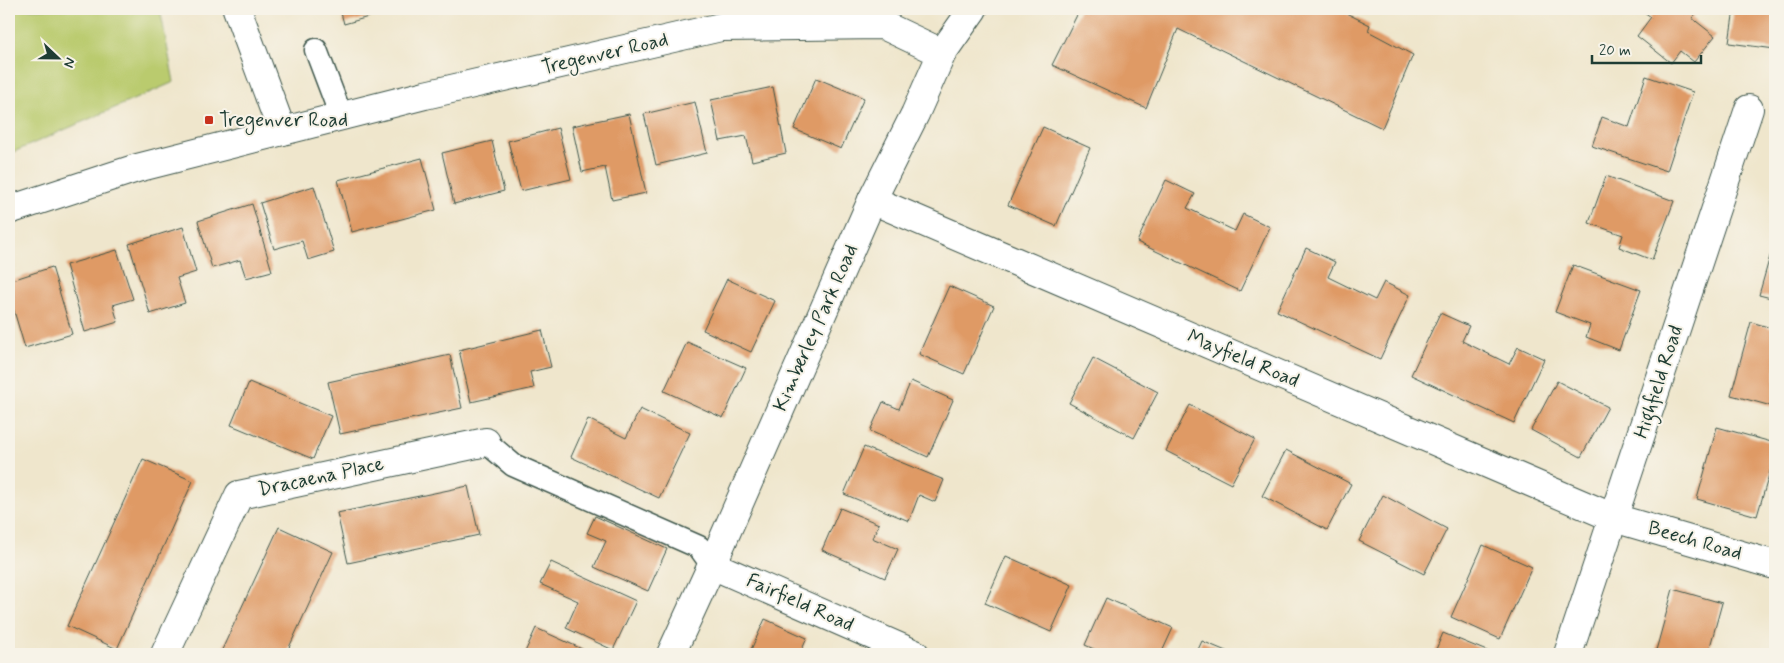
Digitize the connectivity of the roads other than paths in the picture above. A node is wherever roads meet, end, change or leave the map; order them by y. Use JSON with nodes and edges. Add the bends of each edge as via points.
{"nodes":[{"id":1,"x":237,"y":9,"type":"edge"},
{"id":2,"x":973,"y":9,"type":"edge"},
{"id":3,"x":316,"y":50,"type":"dead end"},
{"id":4,"x":942,"y":53,"type":"junction"},
{"id":5,"x":1749,"y":109,"type":"dead end"},
{"id":6,"x":341,"y":116,"type":"junction"},
{"id":7,"x":282,"y":131,"type":"junction"},
{"id":8,"x":872,"y":200,"type":"junction"},
{"id":9,"x":9,"y":210,"type":"edge"},
{"id":10,"x":486,"y":442,"type":"joint"},
{"id":11,"x":1614,"y":518,"type":"junction"},
{"id":12,"x":1775,"y":564,"type":"edge"},
{"id":13,"x":712,"y":565,"type":"junction"},
{"id":14,"x":165,"y":654,"type":"edge"},
{"id":15,"x":671,"y":654,"type":"edge"},
{"id":16,"x":915,"y":654,"type":"edge"},
{"id":17,"x":1568,"y":654,"type":"edge"}],
"edges":[{"from":1,"to":7,"type":"street"},
{"from":2,"to":4,"type":"street","name":"Kimberley Park Road"},
{"from":3,"to":6,"type":"lane"},
{"from":4,"to":6,"type":"street","name":"Tregenver Road","via":[[883,25],[721,27]]},
{"from":4,"to":8,"type":"street","name":"Kimberley Park Road"},
{"from":5,"to":11,"type":"street","name":"Highfield Road"},
{"from":6,"to":7,"type":"street","name":"Tregenver Road"},
{"from":7,"to":9,"type":"street","name":"Tregenver Road","via":[[137,168]]},
{"from":8,"to":11,"type":"street","name":"Mayfield Road"},
{"from":8,"to":13,"type":"street","name":"Kimberley Park Road"},
{"from":10,"to":13,"type":"lane","via":[[514,465],[699,547]]},
{"from":10,"to":14,"type":"street","name":"Dracaena Place","via":[[239,494]]},
{"from":11,"to":12,"type":"street","name":"Beech Road"},
{"from":11,"to":17,"type":"street","name":"Highfield Road"},
{"from":13,"to":15,"type":"street","name":"Kimberley Park Road"},
{"from":13,"to":16,"type":"street","name":"Fairfield Road"}]}
